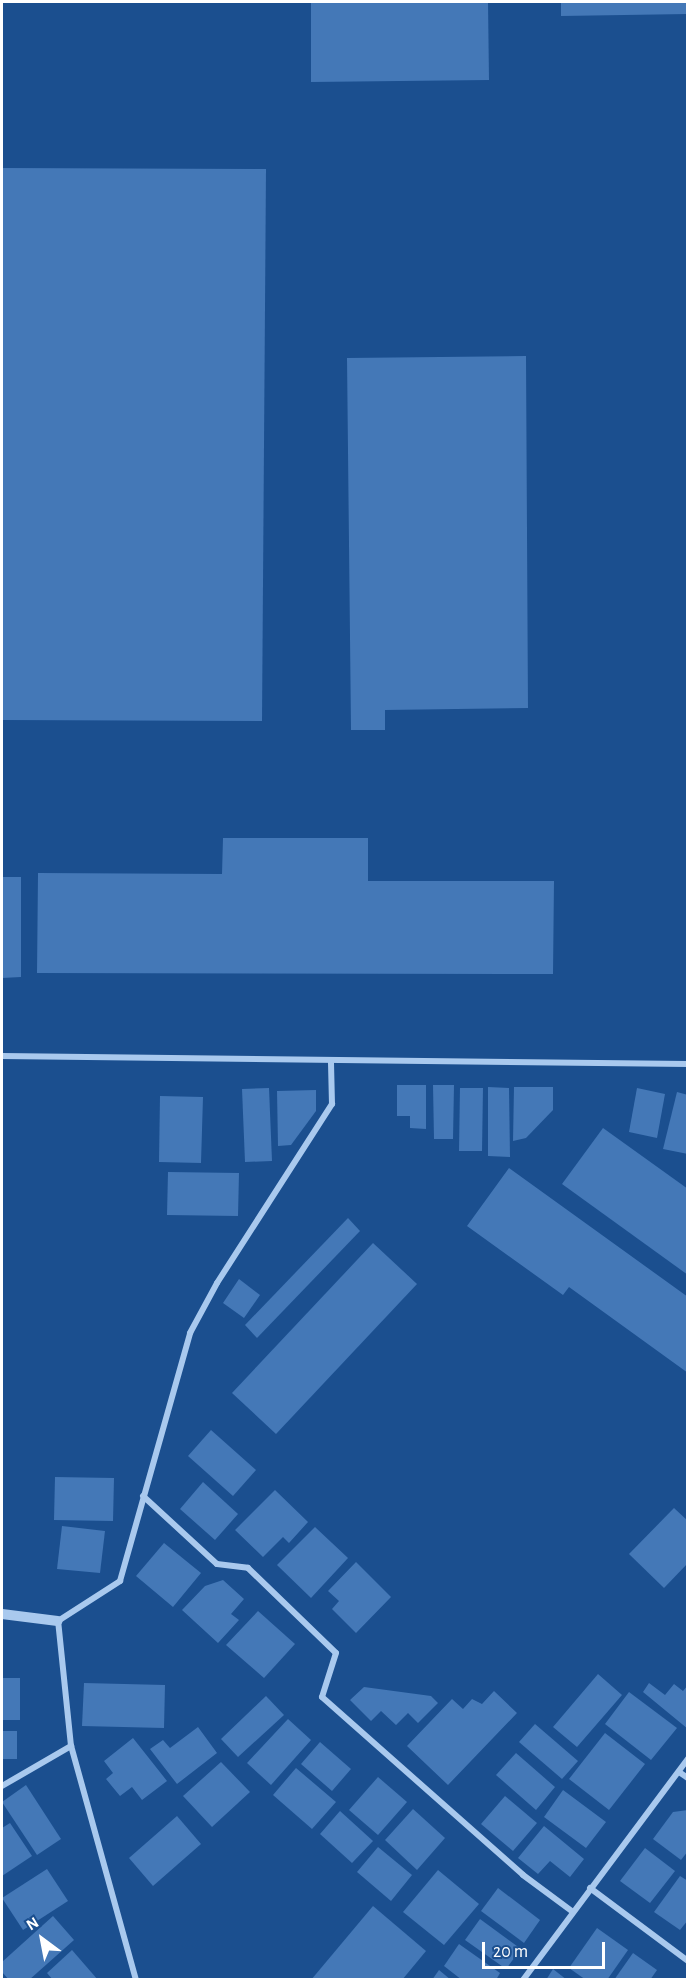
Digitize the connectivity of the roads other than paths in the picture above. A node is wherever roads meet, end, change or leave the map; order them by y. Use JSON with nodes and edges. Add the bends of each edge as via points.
{"nodes":[{"id":1,"x":2,"y":1056,"type":"edge"},
{"id":2,"x":331,"y":1062,"type":"junction"},
{"id":3,"x":687,"y":1064,"type":"edge"},
{"id":4,"x":143,"y":1496,"type":"junction"},
{"id":5,"x":2,"y":1614,"type":"edge"},
{"id":6,"x":58,"y":1621,"type":"junction"},
{"id":7,"x":71,"y":1746,"type":"junction"},
{"id":8,"x":687,"y":1759,"type":"edge"},
{"id":9,"x":679,"y":1772,"type":"junction"},
{"id":10,"x":687,"y":1778,"type":"edge"},
{"id":11,"x":2,"y":1786,"type":"edge"},
{"id":12,"x":590,"y":1888,"type":"junction"},
{"id":13,"x":573,"y":1912,"type":"junction"},
{"id":14,"x":687,"y":1961,"type":"edge"},
{"id":15,"x":136,"y":1980,"type":"edge"},
{"id":16,"x":523,"y":1980,"type":"edge"}],
"edges":[{"from":1,"to":2,"type":"street"},
{"from":2,"to":3,"type":"street"},
{"from":2,"to":4,"type":"street","via":[[332,1104],[217,1283],[190,1333]]},
{"from":4,"to":6,"type":"street","via":[[120,1581]]},
{"from":4,"to":13,"type":"street","via":[[217,1564],[248,1568],[288,1606],[336,1653],[322,1697],[524,1875]]},
{"from":5,"to":6,"type":"street"},
{"from":6,"to":7,"type":"street"},
{"from":7,"to":11,"type":"street"},
{"from":7,"to":15,"type":"street"},
{"from":8,"to":9,"type":"street"},
{"from":9,"to":10,"type":"street"},
{"from":9,"to":12,"type":"street"},
{"from":12,"to":13,"type":"street"},
{"from":12,"to":14,"type":"street"},
{"from":13,"to":16,"type":"street"}]}
